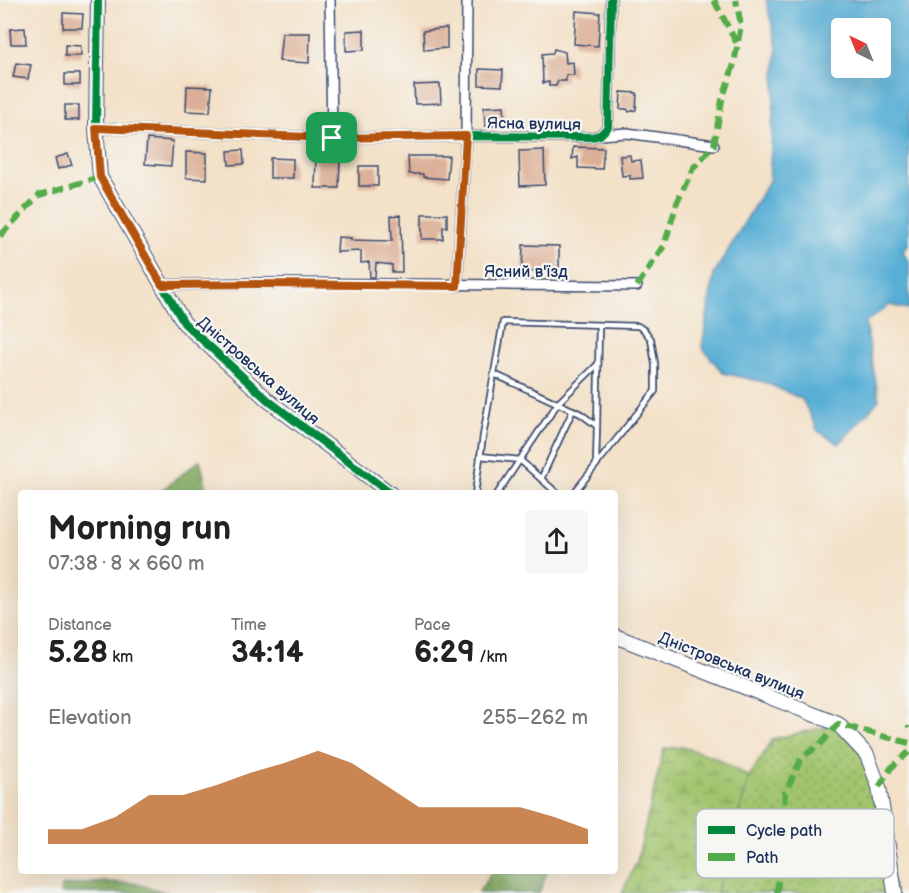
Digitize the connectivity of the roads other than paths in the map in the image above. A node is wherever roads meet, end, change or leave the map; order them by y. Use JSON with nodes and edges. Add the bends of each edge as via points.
{"nodes":[{"id":1,"x":98,"y":0,"type":"edge"},
{"id":2,"x":330,"y":0,"type":"edge"},
{"id":3,"x":467,"y":0,"type":"edge"},
{"id":4,"x":611,"y":0,"type":"edge"},
{"id":5,"x":96,"y":128,"type":"junction"},
{"id":6,"x":600,"y":135,"type":"junction"},
{"id":7,"x":466,"y":136,"type":"junction"},
{"id":8,"x":332,"y":138,"type":"junction"},
{"id":9,"x":714,"y":145,"type":"dead end"},
{"id":10,"x":162,"y":285,"type":"junction"},
{"id":11,"x":457,"y":286,"type":"junction"},
{"id":12,"x":637,"y":286,"type":"dead end"},
{"id":13,"x":599,"y":326,"type":"junction"},
{"id":14,"x":598,"y":364,"type":"junction"},
{"id":15,"x":494,"y":374,"type":"junction"},
{"id":16,"x":558,"y":403,"type":"junction"},
{"id":17,"x":573,"y":410,"type":"junction"},
{"id":18,"x":597,"y":426,"type":"junction"},
{"id":19,"x":480,"y":456,"type":"junction"},
{"id":20,"x":520,"y":460,"type":"junction"},
{"id":21,"x":596,"y":465,"type":"junction"},
{"id":22,"x":541,"y":479,"type":"junction"},
{"id":23,"x":386,"y":490,"type":"edge"},
{"id":24,"x":476,"y":490,"type":"edge"},
{"id":25,"x":500,"y":490,"type":"edge"},
{"id":26,"x":553,"y":490,"type":"edge"},
{"id":27,"x":576,"y":490,"type":"edge"},
{"id":28,"x":618,"y":637,"type":"edge"},
{"id":29,"x":882,"y":809,"type":"edge"},
{"id":30,"x":893,"y":878,"type":"edge"},
{"id":31,"x":895,"y":893,"type":"edge"}],
"edges":[{"from":1,"to":5,"type":"street","name":"Дністровська вулиця"},
{"from":2,"to":8,"type":"street"},
{"from":3,"to":7,"type":"street"},
{"from":4,"to":6,"type":"street","name":"Ясна вулиця","via":[[608,127]]},
{"from":5,"to":8,"type":"street","name":"Ясна вулиця"},
{"from":5,"to":10,"type":"street","name":"Дністровська вулиця","via":[[100,177]]},
{"from":6,"to":7,"type":"street","name":"Ясна вулиця"},
{"from":6,"to":9,"type":"street","name":"Ясна вулиця","via":[[627,133]]},
{"from":7,"to":8,"type":"street","name":"Ясна вулиця"},
{"from":7,"to":11,"type":"street"},
{"from":10,"to":11,"type":"street","name":"Ясний в'їзд"},
{"from":10,"to":23,"type":"street","name":"Дністровська вулиця","via":[[184,323],[269,400]]},
{"from":11,"to":12,"type":"street","name":"Ясний в'їзд"},
{"from":13,"to":14,"type":"lane"},
{"from":13,"to":15,"type":"lane","via":[[503,322]]},
{"from":13,"to":21,"type":"lane","via":[[638,326],[644,330],[651,339],[655,391]]},
{"from":14,"to":16,"type":"lane"},
{"from":14,"to":18,"type":"lane"},
{"from":15,"to":16,"type":"lane"},
{"from":15,"to":19,"type":"lane"},
{"from":16,"to":17,"type":"lane"},
{"from":16,"to":20,"type":"lane"},
{"from":17,"to":18,"type":"lane"},
{"from":17,"to":22,"type":"lane"},
{"from":18,"to":21,"type":"lane"},
{"from":19,"to":20,"type":"lane"},
{"from":19,"to":24,"type":"lane"},
{"from":20,"to":22,"type":"lane"},
{"from":20,"to":25,"type":"lane"},
{"from":21,"to":27,"type":"lane"},
{"from":22,"to":26,"type":"lane"},
{"from":28,"to":29,"type":"street","name":"Дністровська вулиця","via":[[838,724],[867,755]]},
{"from":30,"to":31,"type":"street","name":"Дністровська вулиця"}]}
